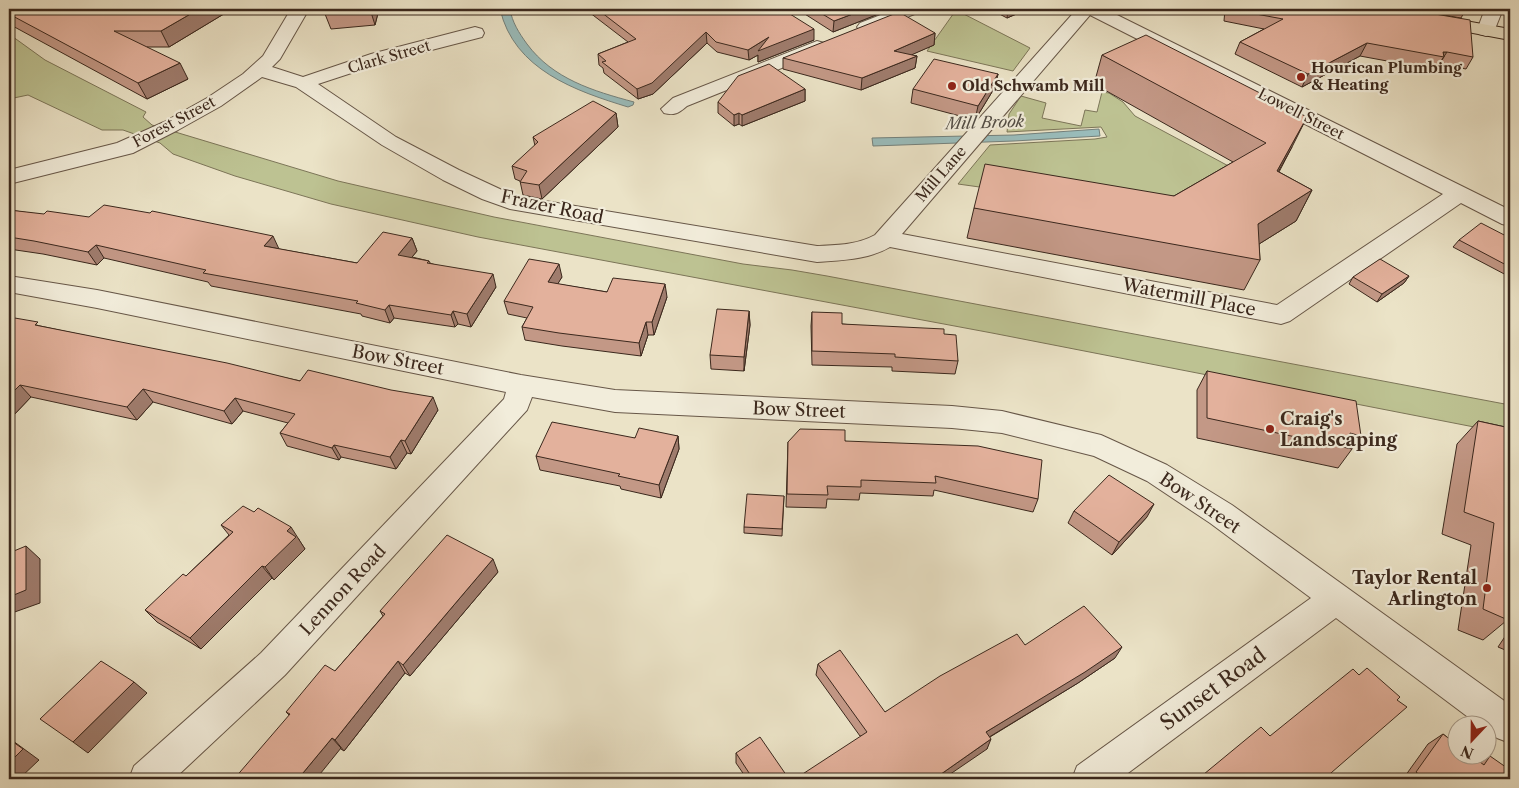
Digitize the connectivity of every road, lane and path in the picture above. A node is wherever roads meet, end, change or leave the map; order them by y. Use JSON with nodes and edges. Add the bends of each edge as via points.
{"nodes":[{"id":1,"x":911,"y":9,"type":"edge"},
{"id":2,"x":1086,"y":9,"type":"edge"},
{"id":3,"x":1092,"y":9,"type":"edge"},
{"id":4,"x":1372,"y":9,"type":"edge"},
{"id":5,"x":1494,"y":9,"type":"edge"},
{"id":6,"x":291,"y":11,"type":"edge"},
{"id":7,"x":815,"y":30,"type":"edge"},
{"id":8,"x":1486,"y":30,"type":"junction"},
{"id":9,"x":475,"y":33,"type":"dead end"},
{"id":10,"x":1510,"y":35,"type":"edge"},
{"id":11,"x":841,"y":37,"type":"junction"},
{"id":12,"x":260,"y":70,"type":"junction"},
{"id":13,"x":303,"y":83,"type":"junction"},
{"id":14,"x":671,"y":109,"type":"dead end"},
{"id":15,"x":9,"y":177,"type":"edge"},
{"id":16,"x":1459,"y":194,"type":"junction"},
{"id":17,"x":1510,"y":219,"type":"edge"},
{"id":18,"x":879,"y":242,"type":"junction"},
{"id":19,"x":9,"y":284,"type":"edge"},
{"id":20,"x":521,"y":385,"type":"junction"},
{"id":21,"x":1336,"y":598,"type":"junction"},
{"id":22,"x":1510,"y":726,"type":"edge"},
{"id":23,"x":147,"y":779,"type":"edge"},
{"id":24,"x":1090,"y":779,"type":"edge"}],
"edges":[{"from":1,"to":11,"type":"street"},
{"from":2,"to":18,"type":"street","name":"Mill Lane"},
{"from":3,"to":16,"type":"street","name":"Lowell Street"},
{"from":4,"to":8,"type":"main road"},
{"from":5,"to":8,"type":"street"},
{"from":6,"to":12,"type":"street","name":"Forest Street","via":[[279,46]]},
{"from":7,"to":11,"type":"street"},
{"from":8,"to":10,"type":"main road"},
{"from":9,"to":13,"type":"street","name":"Clark Street","via":[[378,58]]},
{"from":11,"to":14,"type":"street","via":[[680,102]]},
{"from":12,"to":13,"type":"street","name":"Frazer Road"},
{"from":12,"to":15,"type":"street","name":"Forest Street","via":[[214,102],[136,144]]},
{"from":13,"to":18,"type":"street","name":"Frazer Road","via":[[389,141],[510,202],[817,254],[845,253]]},
{"from":16,"to":17,"type":"street","name":"Lowell Street"},
{"from":16,"to":18,"type":"street","name":"Watermill Place","via":[[1281,315]]},
{"from":19,"to":20,"type":"street","name":"Bow Street"},
{"from":20,"to":21,"type":"street","name":"Bow Street","via":[[615,401],[933,415],[1002,422],[1053,433],[1101,446],[1157,474],[1220,514]]},
{"from":20,"to":23,"type":"street","name":"Lennon Road","via":[[517,403],[273,664]]},
{"from":21,"to":22,"type":"street","name":"Bow Street"},
{"from":21,"to":24,"type":"street","name":"Sunset Road"}]}
